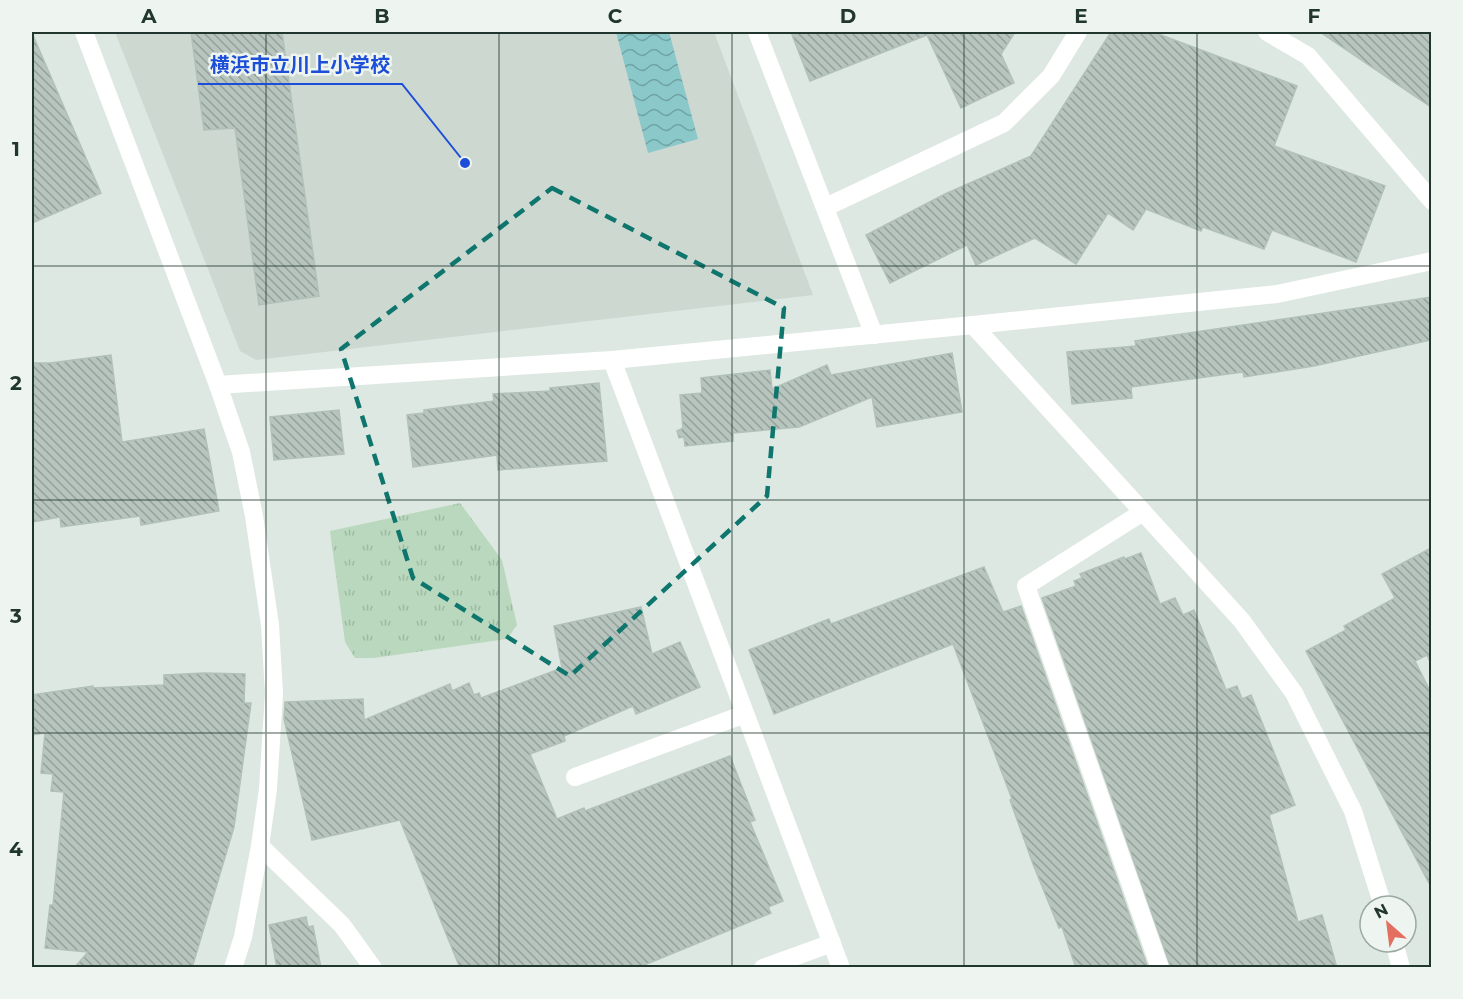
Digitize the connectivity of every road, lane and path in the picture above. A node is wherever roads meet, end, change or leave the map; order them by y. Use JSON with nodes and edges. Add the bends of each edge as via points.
{"nodes":[{"id":1,"x":84,"y":32,"type":"edge"},
{"id":2,"x":757,"y":32,"type":"edge"},
{"id":3,"x":1078,"y":32,"type":"edge"},
{"id":4,"x":1267,"y":32,"type":"edge"},
{"id":5,"x":1431,"y":201,"type":"edge"},
{"id":6,"x":826,"y":207,"type":"junction"},
{"id":7,"x":1431,"y":261,"type":"edge"},
{"id":8,"x":972,"y":325,"type":"junction"},
{"id":9,"x":874,"y":335,"type":"junction"},
{"id":10,"x":612,"y":360,"type":"junction"},
{"id":11,"x":218,"y":385,"type":"junction"},
{"id":12,"x":1143,"y":512,"type":"junction"},
{"id":13,"x":746,"y":714,"type":"junction"},
{"id":14,"x":574,"y":777,"type":"dead end"},
{"id":15,"x":260,"y":846,"type":"junction"},
{"id":16,"x":1379,"y":894,"type":"edge"},
{"id":17,"x":832,"y":943,"type":"junction"},
{"id":18,"x":233,"y":968,"type":"edge"},
{"id":19,"x":374,"y":968,"type":"edge"},
{"id":20,"x":763,"y":968,"type":"edge"},
{"id":21,"x":841,"y":968,"type":"edge"},
{"id":22,"x":1160,"y":968,"type":"edge"}],
"edges":[{"from":1,"to":11,"type":"street"},
{"from":2,"to":6,"type":"street"},
{"from":3,"to":6,"type":"street","via":[[1051,76],[1004,123]]},
{"from":4,"to":5,"type":"street","via":[[1308,56]]},
{"from":6,"to":9,"type":"street"},
{"from":7,"to":8,"type":"street","via":[[1276,294]]},
{"from":8,"to":9,"type":"street"},
{"from":8,"to":12,"type":"street"},
{"from":9,"to":10,"type":"street"},
{"from":10,"to":11,"type":"street"},
{"from":10,"to":13,"type":"street"},
{"from":11,"to":15,"type":"street","via":[[252,505],[270,625],[274,693]]},
{"from":12,"to":16,"type":"street","via":[[1242,621],[1294,693],[1353,811]]},
{"from":12,"to":22,"type":"street","via":[[1026,586]]},
{"from":13,"to":14,"type":"street"},
{"from":13,"to":17,"type":"street"},
{"from":15,"to":18,"type":"street","via":[[243,937]]},
{"from":15,"to":19,"type":"street","via":[[342,925]]},
{"from":17,"to":20,"type":"street"},
{"from":17,"to":21,"type":"street"}]}
